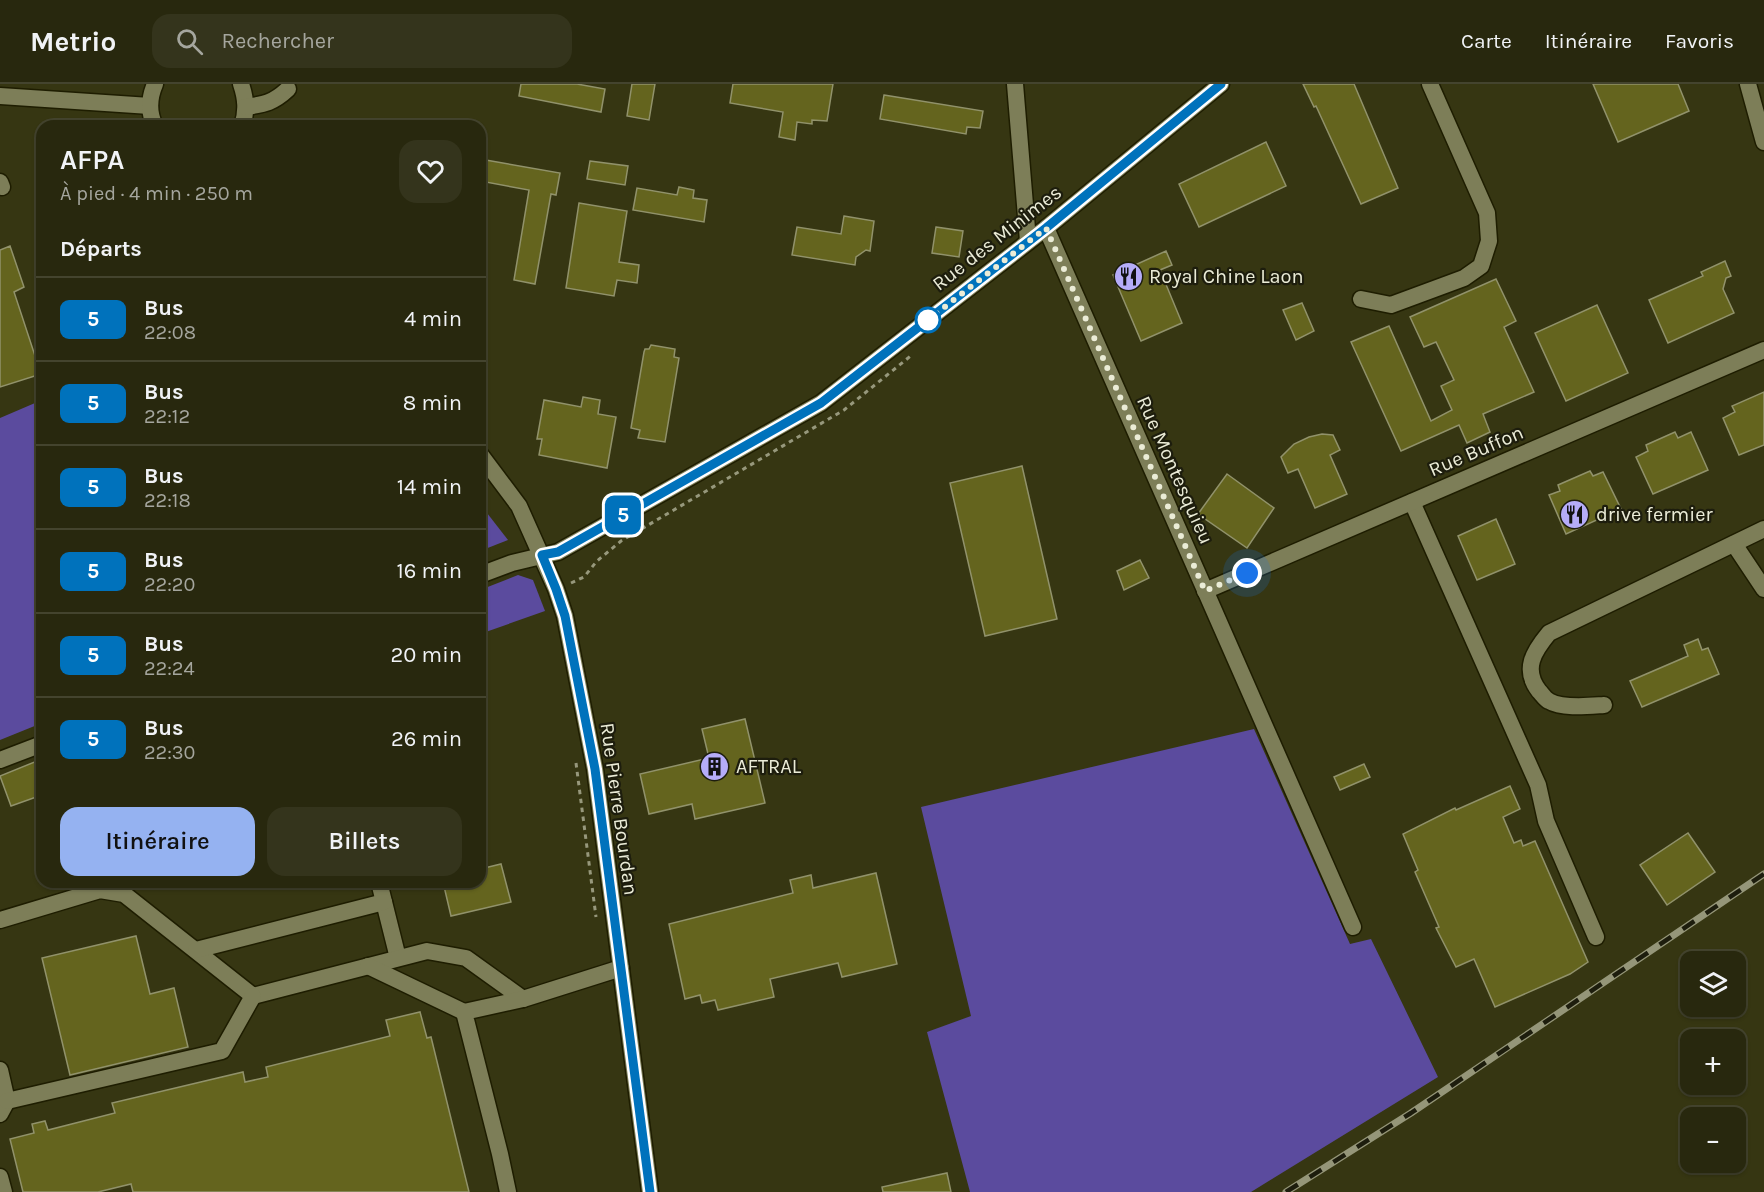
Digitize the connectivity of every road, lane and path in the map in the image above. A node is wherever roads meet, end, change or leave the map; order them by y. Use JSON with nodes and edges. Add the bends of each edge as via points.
{"nodes":[{"id":1,"x":155,"y":84,"type":"edge"},
{"id":2,"x":241,"y":84,"type":"edge"},
{"id":3,"x":1015,"y":84,"type":"edge"},
{"id":4,"x":1221,"y":84,"type":"edge"},
{"id":5,"x":1430,"y":84,"type":"edge"},
{"id":6,"x":1748,"y":84,"type":"edge"},
{"id":7,"x":288,"y":89,"type":"dead end"},
{"id":8,"x":0,"y":96,"type":"edge"},
{"id":9,"x":150,"y":106,"type":"junction"},
{"id":10,"x":246,"y":107,"type":"junction"},
{"id":11,"x":152,"y":120,"type":"edge"},
{"id":12,"x":243,"y":120,"type":"edge"},
{"id":13,"x":1764,"y":142,"type":"edge"},
{"id":14,"x":1046,"y":228,"type":"junction"},
{"id":15,"x":1028,"y":241,"type":"junction"},
{"id":16,"x":1361,"y":299,"type":"dead end"},
{"id":17,"x":1764,"y":350,"type":"edge"},
{"id":18,"x":916,"y":352,"type":"dead end"},
{"id":19,"x":486,"y":462,"type":"edge"},
{"id":20,"x":1412,"y":502,"type":"junction"},
{"id":21,"x":1764,"y":530,"type":"edge"},
{"id":22,"x":1734,"y":544,"type":"junction"},
{"id":23,"x":542,"y":555,"type":"junction"},
{"id":24,"x":486,"y":573,"type":"edge"},
{"id":25,"x":556,"y":589,"type":"junction"},
{"id":26,"x":1764,"y":589,"type":"edge"},
{"id":27,"x":1205,"y":591,"type":"junction"},
{"id":28,"x":1604,"y":705,"type":"dead end"},
{"id":29,"x":36,"y":746,"type":"edge"},
{"id":30,"x":575,"y":757,"type":"dead end"},
{"id":31,"x":0,"y":760,"type":"edge"},
{"id":32,"x":94,"y":888,"type":"edge"},
{"id":33,"x":106,"y":888,"type":"edge"},
{"id":34,"x":380,"y":888,"type":"edge"},
{"id":35,"x":384,"y":902,"type":"junction"},
{"id":36,"x":597,"y":918,"type":"dead end"},
{"id":37,"x":0,"y":920,"type":"edge"},
{"id":38,"x":1353,"y":927,"type":"dead end"},
{"id":39,"x":1596,"y":937,"type":"dead end"},
{"id":40,"x":196,"y":950,"type":"junction"},
{"id":41,"x":398,"y":958,"type":"junction"},
{"id":42,"x":368,"y":966,"type":"junction"},
{"id":43,"x":621,"y":968,"type":"junction"},
{"id":44,"x":253,"y":996,"type":"junction"},
{"id":45,"x":524,"y":999,"type":"junction"},
{"id":46,"x":464,"y":1012,"type":"junction"},
{"id":47,"x":0,"y":1070,"type":"edge"},
{"id":48,"x":4,"y":1107,"type":"edge"},
{"id":49,"x":0,"y":1177,"type":"edge"},
{"id":50,"x":4,"y":1192,"type":"edge"},
{"id":51,"x":508,"y":1192,"type":"edge"},
{"id":52,"x":650,"y":1192,"type":"edge"}],
"edges":[{"from":1,"to":9,"type":"street"},
{"from":2,"to":10,"type":"street"},
{"from":3,"to":15,"type":"street"},
{"from":4,"to":14,"type":"street","name":"Rue des Minimes"},
{"from":5,"to":16,"type":"street","via":[[1487,213],[1489,241],[1481,266],[1464,278],[1391,305]]},
{"from":6,"to":13,"type":"street"},
{"from":7,"to":10,"type":"street","via":[[269,103]]},
{"from":8,"to":9,"type":"street"},
{"from":9,"to":11,"type":"street"},
{"from":10,"to":12,"type":"street"},
{"from":14,"to":15,"type":"street","name":"Rue des Minimes"},
{"from":14,"to":27,"type":"street","name":"Rue Montesquieu"},
{"from":15,"to":23,"type":"street","name":"Rue des Minimes","via":[[821,403],[558,552]]},
{"from":17,"to":20,"type":"street","name":"Rue Buffon"},
{"from":18,"to":25,"type":"path","via":[[844,410],[621,541],[584,578]]},
{"from":19,"to":23,"type":"street","name":"Rue Pierre Bourdan","via":[[519,506]]},
{"from":20,"to":27,"type":"street","name":"Rue Buffon"},
{"from":20,"to":39,"type":"street","via":[[1538,785],[1546,821]]},
{"from":21,"to":22,"type":"street"},
{"from":22,"to":26,"type":"street"},
{"from":22,"to":28,"type":"street","via":[[1549,633],[1535,650],[1530,665],[1534,684],[1548,701],[1572,707]]},
{"from":23,"to":24,"type":"street","name":"Rue des Minimes"},
{"from":23,"to":25,"type":"street","name":"Rue Pierre Bourdan"},
{"from":25,"to":43,"type":"street","name":"Rue Pierre Bourdan","via":[[565,616],[595,769]]},
{"from":27,"to":38,"type":"street","name":"Rue Montesquieu"},
{"from":29,"to":31,"type":"street"},
{"from":30,"to":36,"type":"path"},
{"from":32,"to":37,"type":"street"},
{"from":33,"to":40,"type":"street","via":[[124,894]]},
{"from":34,"to":35,"type":"street"},
{"from":35,"to":40,"type":"street"},
{"from":35,"to":41,"type":"street"},
{"from":40,"to":44,"type":"street"},
{"from":41,"to":42,"type":"street"},
{"from":41,"to":45,"type":"street","via":[[427,951],[466,958]]},
{"from":42,"to":44,"type":"street"},
{"from":42,"to":46,"type":"street"},
{"from":43,"to":45,"type":"street"},
{"from":43,"to":52,"type":"street","name":"Rue Pierre Bourdan"},
{"from":44,"to":48,"type":"street","via":[[222,1051]]},
{"from":45,"to":46,"type":"street"},
{"from":46,"to":51,"type":"street"},
{"from":47,"to":48,"type":"street"},
{"from":49,"to":50,"type":"street"}]}
